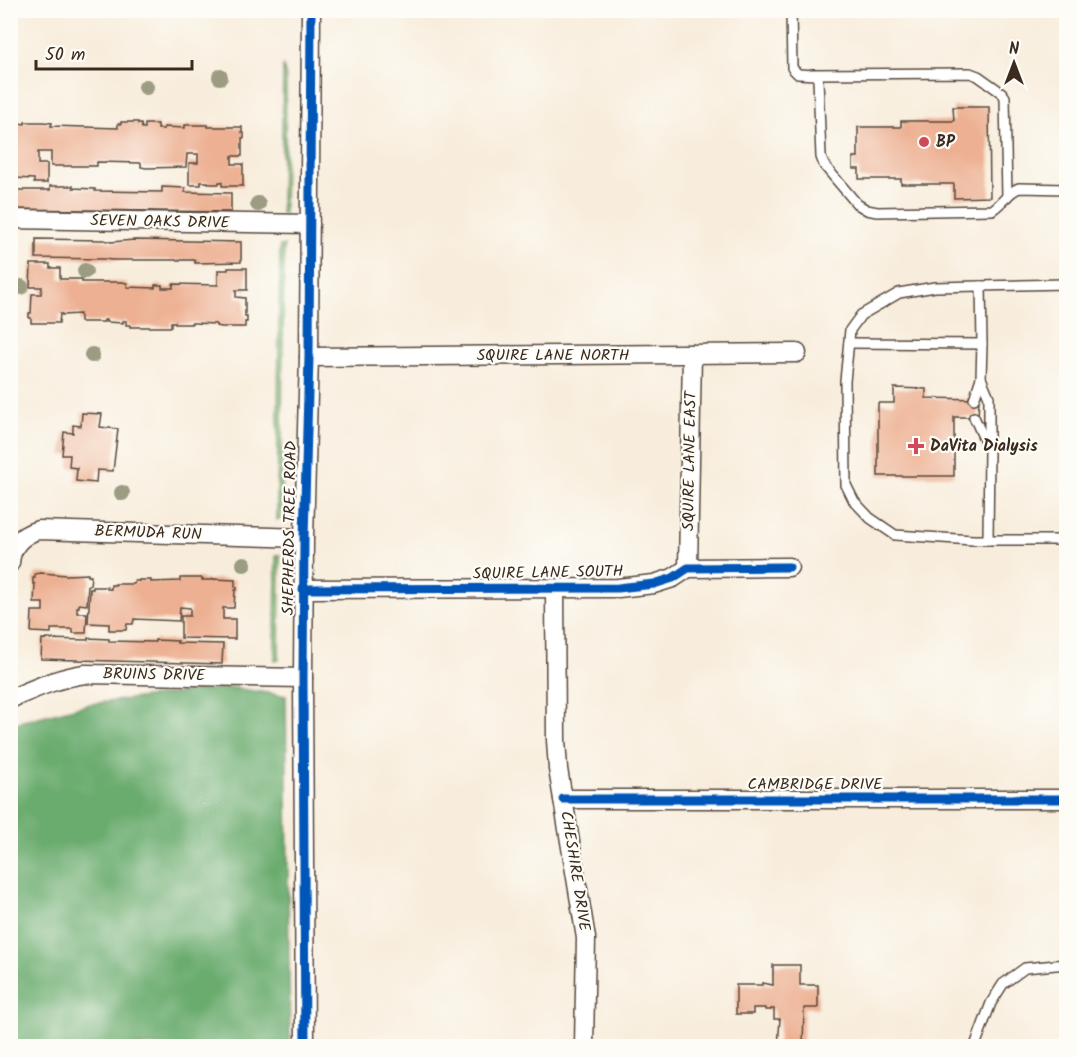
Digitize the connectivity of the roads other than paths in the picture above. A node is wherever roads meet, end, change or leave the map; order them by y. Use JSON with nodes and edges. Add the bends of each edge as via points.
{"nodes":[{"id":1,"x":310,"y":10,"type":"edge"},
{"id":2,"x":791,"y":10,"type":"edge"},
{"id":3,"x":812,"y":74,"type":"junction"},
{"id":4,"x":1066,"y":189,"type":"edge"},
{"id":5,"x":1007,"y":197,"type":"junction"},
{"id":6,"x":10,"y":219,"type":"edge"},
{"id":7,"x":310,"y":224,"type":"junction"},
{"id":8,"x":1066,"y":284,"type":"edge"},
{"id":9,"x":981,"y":286,"type":"junction"},
{"id":10,"x":849,"y":343,"type":"junction"},
{"id":11,"x":982,"y":344,"type":"junction"},
{"id":12,"x":797,"y":353,"type":"dead end"},
{"id":13,"x":692,"y":354,"type":"junction"},
{"id":14,"x":309,"y":357,"type":"junction"},
{"id":15,"x":981,"y":378,"type":"junction"},
{"id":16,"x":974,"y":399,"type":"dead end"},
{"id":17,"x":974,"y":417,"type":"dead end"},
{"id":18,"x":988,"y":450,"type":"junction"},
{"id":19,"x":304,"y":538,"type":"junction"},
{"id":20,"x":988,"y":540,"type":"junction"},
{"id":21,"x":1066,"y":540,"type":"edge"},
{"id":22,"x":10,"y":563,"type":"edge"},
{"id":23,"x":789,"y":567,"type":"dead end"},
{"id":24,"x":688,"y":568,"type":"junction"},
{"id":25,"x":303,"y":589,"type":"junction"},
{"id":26,"x":555,"y":589,"type":"junction"},
{"id":27,"x":303,"y":678,"type":"junction"},
{"id":28,"x":10,"y":699,"type":"edge"},
{"id":29,"x":563,"y":799,"type":"junction"},
{"id":30,"x":1066,"y":799,"type":"edge"},
{"id":31,"x":1066,"y":964,"type":"edge"},
{"id":32,"x":305,"y":1047,"type":"edge"},
{"id":33,"x":584,"y":1047,"type":"edge"},
{"id":34,"x":975,"y":1047,"type":"edge"}],
"edges":[{"from":1,"to":7,"type":"street","name":"SHEPHERDS TREE ROAD"},
{"from":2,"to":3,"type":"lane","via":[[792,68],[798,74]]},
{"from":3,"to":5,"type":"lane","via":[[978,76],[1005,97]]},
{"from":3,"to":5,"type":"lane","via":[[818,77],[819,84],[821,157],[857,204],[877,212],[992,210]]},
{"from":4,"to":5,"type":"lane","via":[[1019,188]]},
{"from":6,"to":7,"type":"street","name":"SEVEN OAKS DRIVE"},
{"from":7,"to":14,"type":"street","name":"SHEPHERDS TREE ROAD"},
{"from":8,"to":9,"type":"lane"},
{"from":9,"to":10,"type":"lane","via":[[899,293],[861,315],[850,330]]},
{"from":9,"to":11,"type":"lane"},
{"from":10,"to":11,"type":"lane"},
{"from":10,"to":20,"type":"lane","via":[[845,381],[846,485],[854,501],[895,535]]},
{"from":11,"to":15,"type":"lane"},
{"from":12,"to":13,"type":"street","name":"SQUIRE LANE NORTH"},
{"from":13,"to":14,"type":"street","name":"SQUIRE LANE NORTH"},
{"from":13,"to":24,"type":"street","name":"SQUIRE LANE EAST"},
{"from":14,"to":19,"type":"street","name":"SHEPHERDS TREE ROAD"},
{"from":15,"to":16,"type":"lane"},
{"from":15,"to":18,"type":"lane","via":[[989,397]]},
{"from":17,"to":18,"type":"lane"},
{"from":18,"to":20,"type":"lane"},
{"from":19,"to":22,"type":"street","name":"BERMUDA RUN","via":[[38,530],[17,543]]},
{"from":19,"to":25,"type":"street","name":"SHEPHERDS TREE ROAD"},
{"from":20,"to":21,"type":"lane"},
{"from":23,"to":24,"type":"street","name":"SQUIRE LANE SOUTH"},
{"from":24,"to":26,"type":"street","name":"SQUIRE LANE SOUTH","via":[[673,578],[637,587]]},
{"from":25,"to":26,"type":"street","name":"SQUIRE LANE SOUTH"},
{"from":25,"to":27,"type":"street","name":"SHEPHERDS TREE ROAD"},
{"from":26,"to":29,"type":"street","name":"CHESHIRE DRIVE","via":[[556,740]]},
{"from":27,"to":28,"type":"street","name":"BRUINS DRIVE","via":[[85,674],[48,682]]},
{"from":27,"to":32,"type":"street","name":"SHEPHERDS TREE ROAD"},
{"from":29,"to":30,"type":"street","name":"CAMBRIDGE DRIVE"},
{"from":29,"to":33,"type":"street","name":"CHESHIRE DRIVE","via":[[586,938]]},
{"from":31,"to":34,"type":"lane","via":[[1025,968],[1003,984],[991,1003]]}]}
